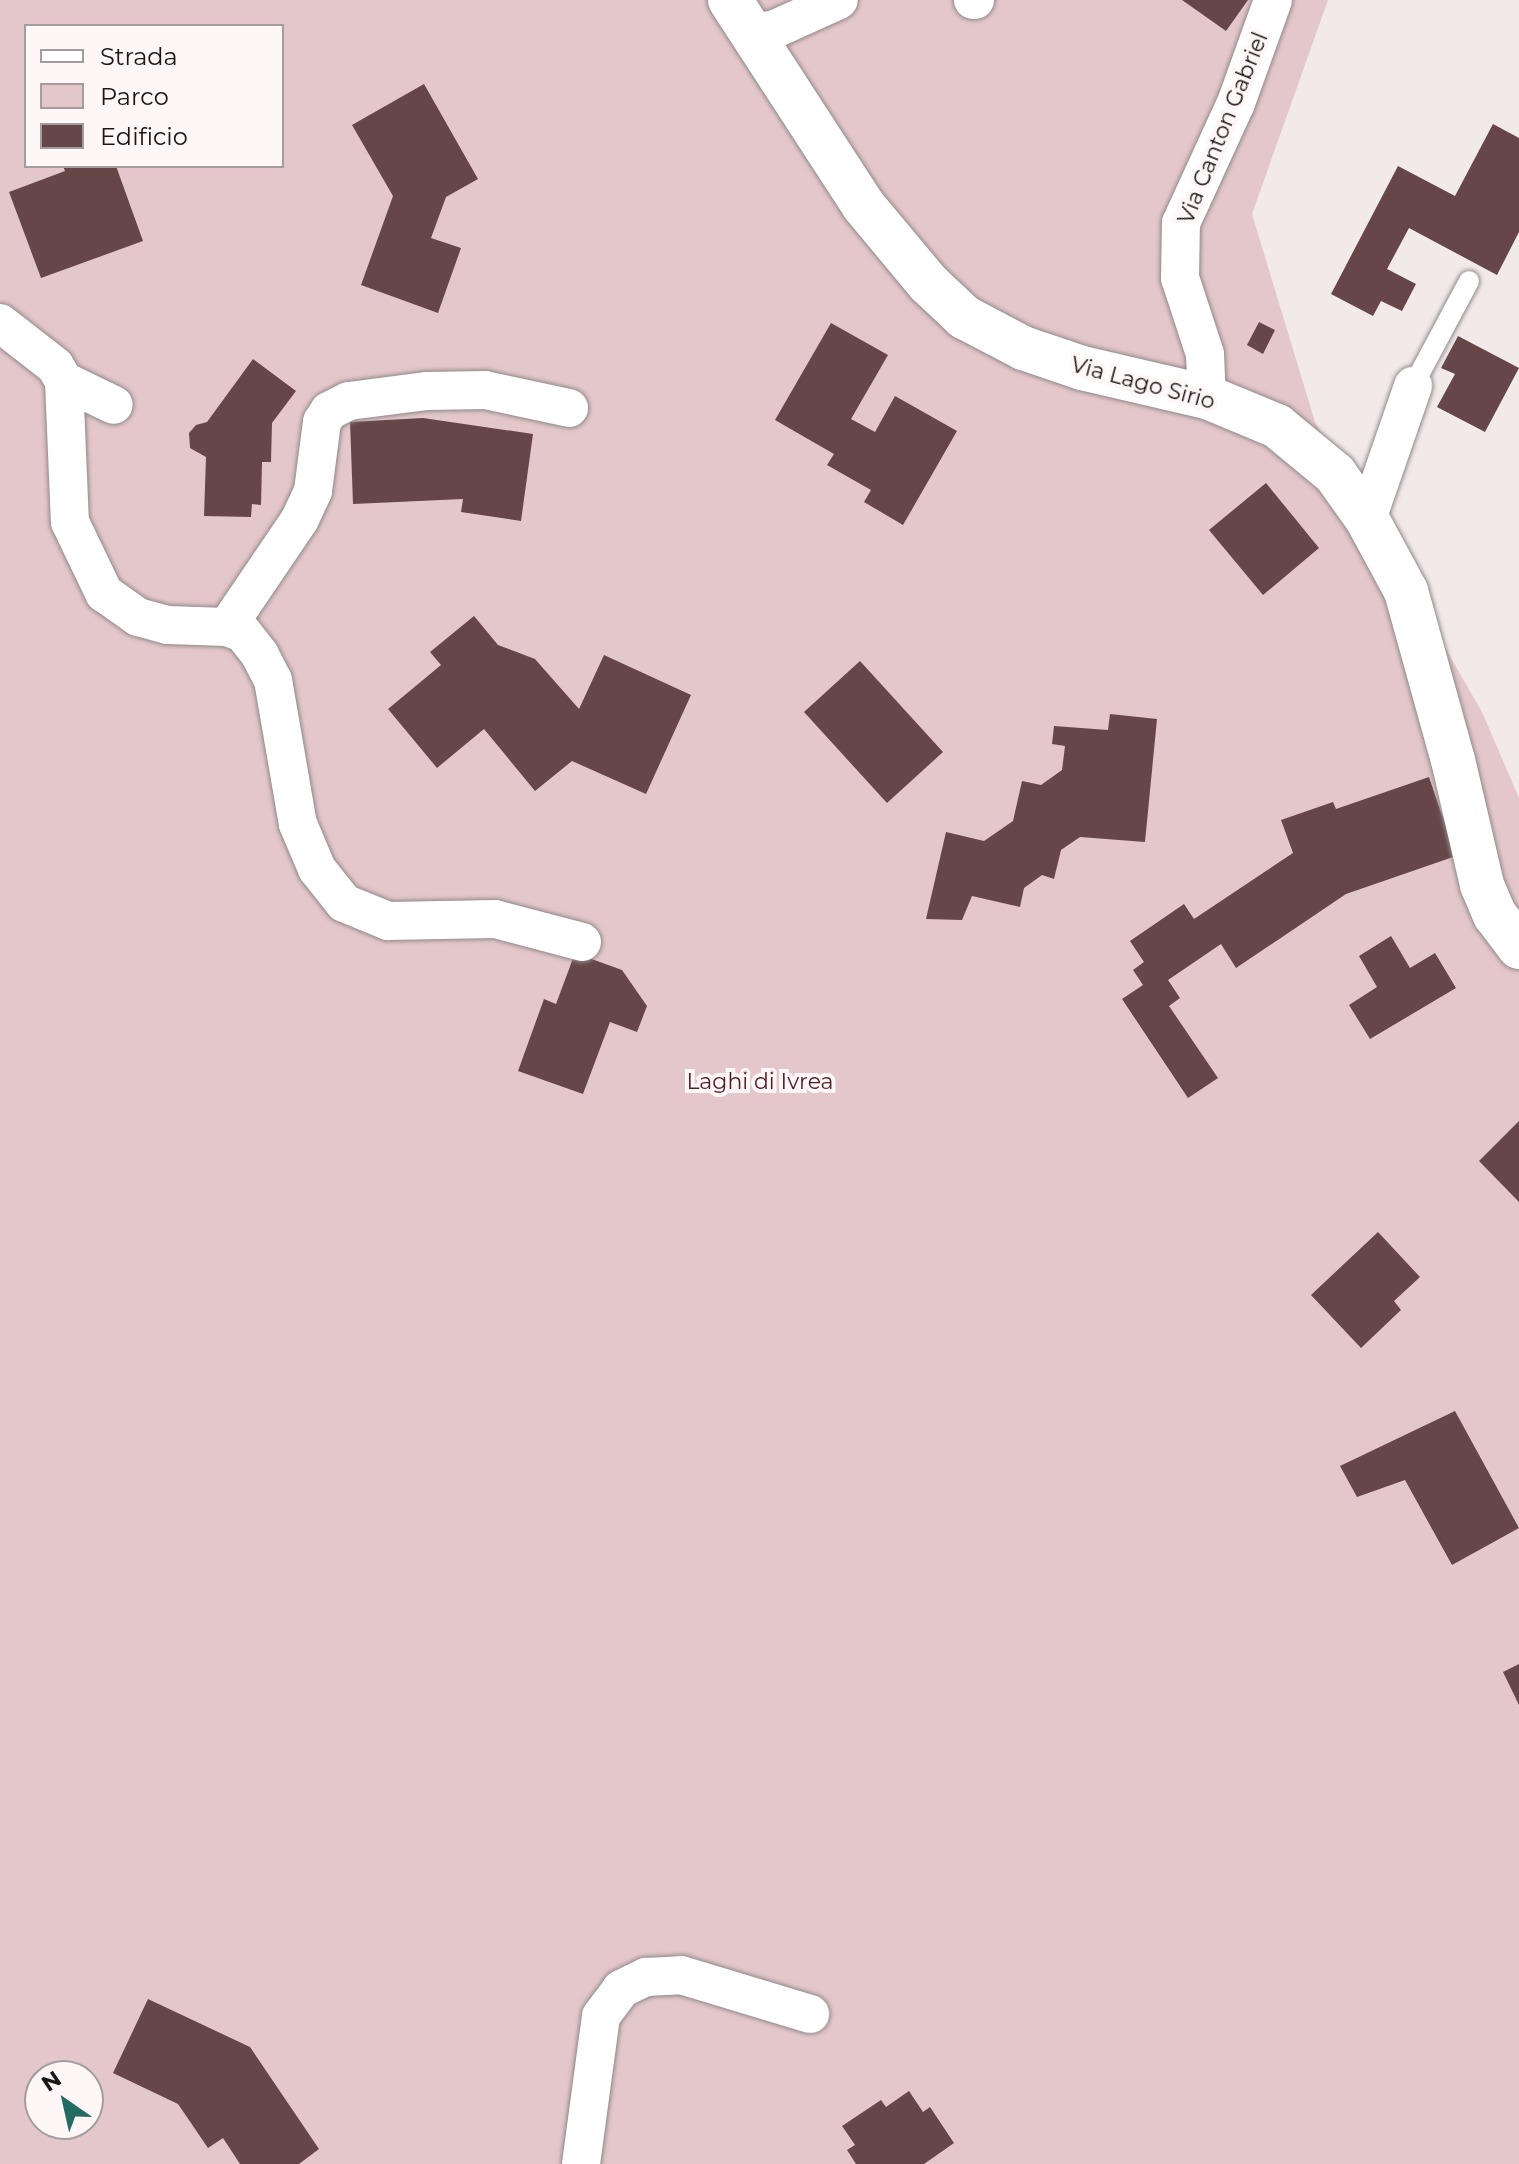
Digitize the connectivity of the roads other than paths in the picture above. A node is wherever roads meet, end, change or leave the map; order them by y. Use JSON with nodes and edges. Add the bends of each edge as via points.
{"nodes":[{"id":1,"x":839,"y":0,"type":"edge"},
{"id":2,"x":1273,"y":0,"type":"edge"},
{"id":3,"x":740,"y":17,"type":"edge"},
{"id":4,"x":1469,"y":281,"type":"dead end"},
{"id":5,"x":0,"y":323,"type":"edge"},
{"id":6,"x":64,"y":381,"type":"junction"},
{"id":7,"x":1413,"y":386,"type":"joint"},
{"id":8,"x":1207,"y":397,"type":"junction"},
{"id":9,"x":114,"y":405,"type":"dead end"},
{"id":10,"x":569,"y":408,"type":"dead end"},
{"id":11,"x":1367,"y":519,"type":"junction"},
{"id":12,"x":272,"y":621,"type":"dead end"},
{"id":13,"x":227,"y":627,"type":"junction"},
{"id":14,"x":582,"y":942,"type":"dead end"},
{"id":15,"x":1519,"y":947,"type":"edge"},
{"id":16,"x":810,"y":2014,"type":"dead end"},
{"id":17,"x":581,"y":2164,"type":"edge"}],
"edges":[{"from":1,"to":3,"type":"street","via":[[775,29]]},
{"from":2,"to":8,"type":"street","name":"Via Canton Gabriel","via":[[1236,103],[1181,223],[1180,278],[1205,354]]},
{"from":3,"to":8,"type":"main road","name":"Via Lago Sirio","via":[[863,205],[964,317],[1023,348],[1082,368]]},
{"from":4,"to":7,"type":"lane"},
{"from":5,"to":6,"type":"street","via":[[55,366]]},
{"from":6,"to":9,"type":"street"},
{"from":6,"to":13,"type":"street","via":[[70,522],[104,593],[138,617],[168,625]]},
{"from":7,"to":11,"type":"street"},
{"from":8,"to":11,"type":"main road","name":"Via Lago Sirio","via":[[1277,426],[1335,474]]},
{"from":10,"to":13,"type":"street","via":[[485,390],[349,401],[329,411],[322,422],[313,491],[300,519]]},
{"from":11,"to":15,"type":"main road","name":"Via Lago Sirio","via":[[1406,591],[1482,885],[1495,915]]},
{"from":12,"to":13,"type":"street"},
{"from":13,"to":14,"type":"street","via":[[243,633],[273,680],[292,806],[317,869],[344,903],[388,921],[495,919]]},
{"from":16,"to":17,"type":"street","via":[[681,1975],[646,1977],[621,1989],[601,2016]]}]}
